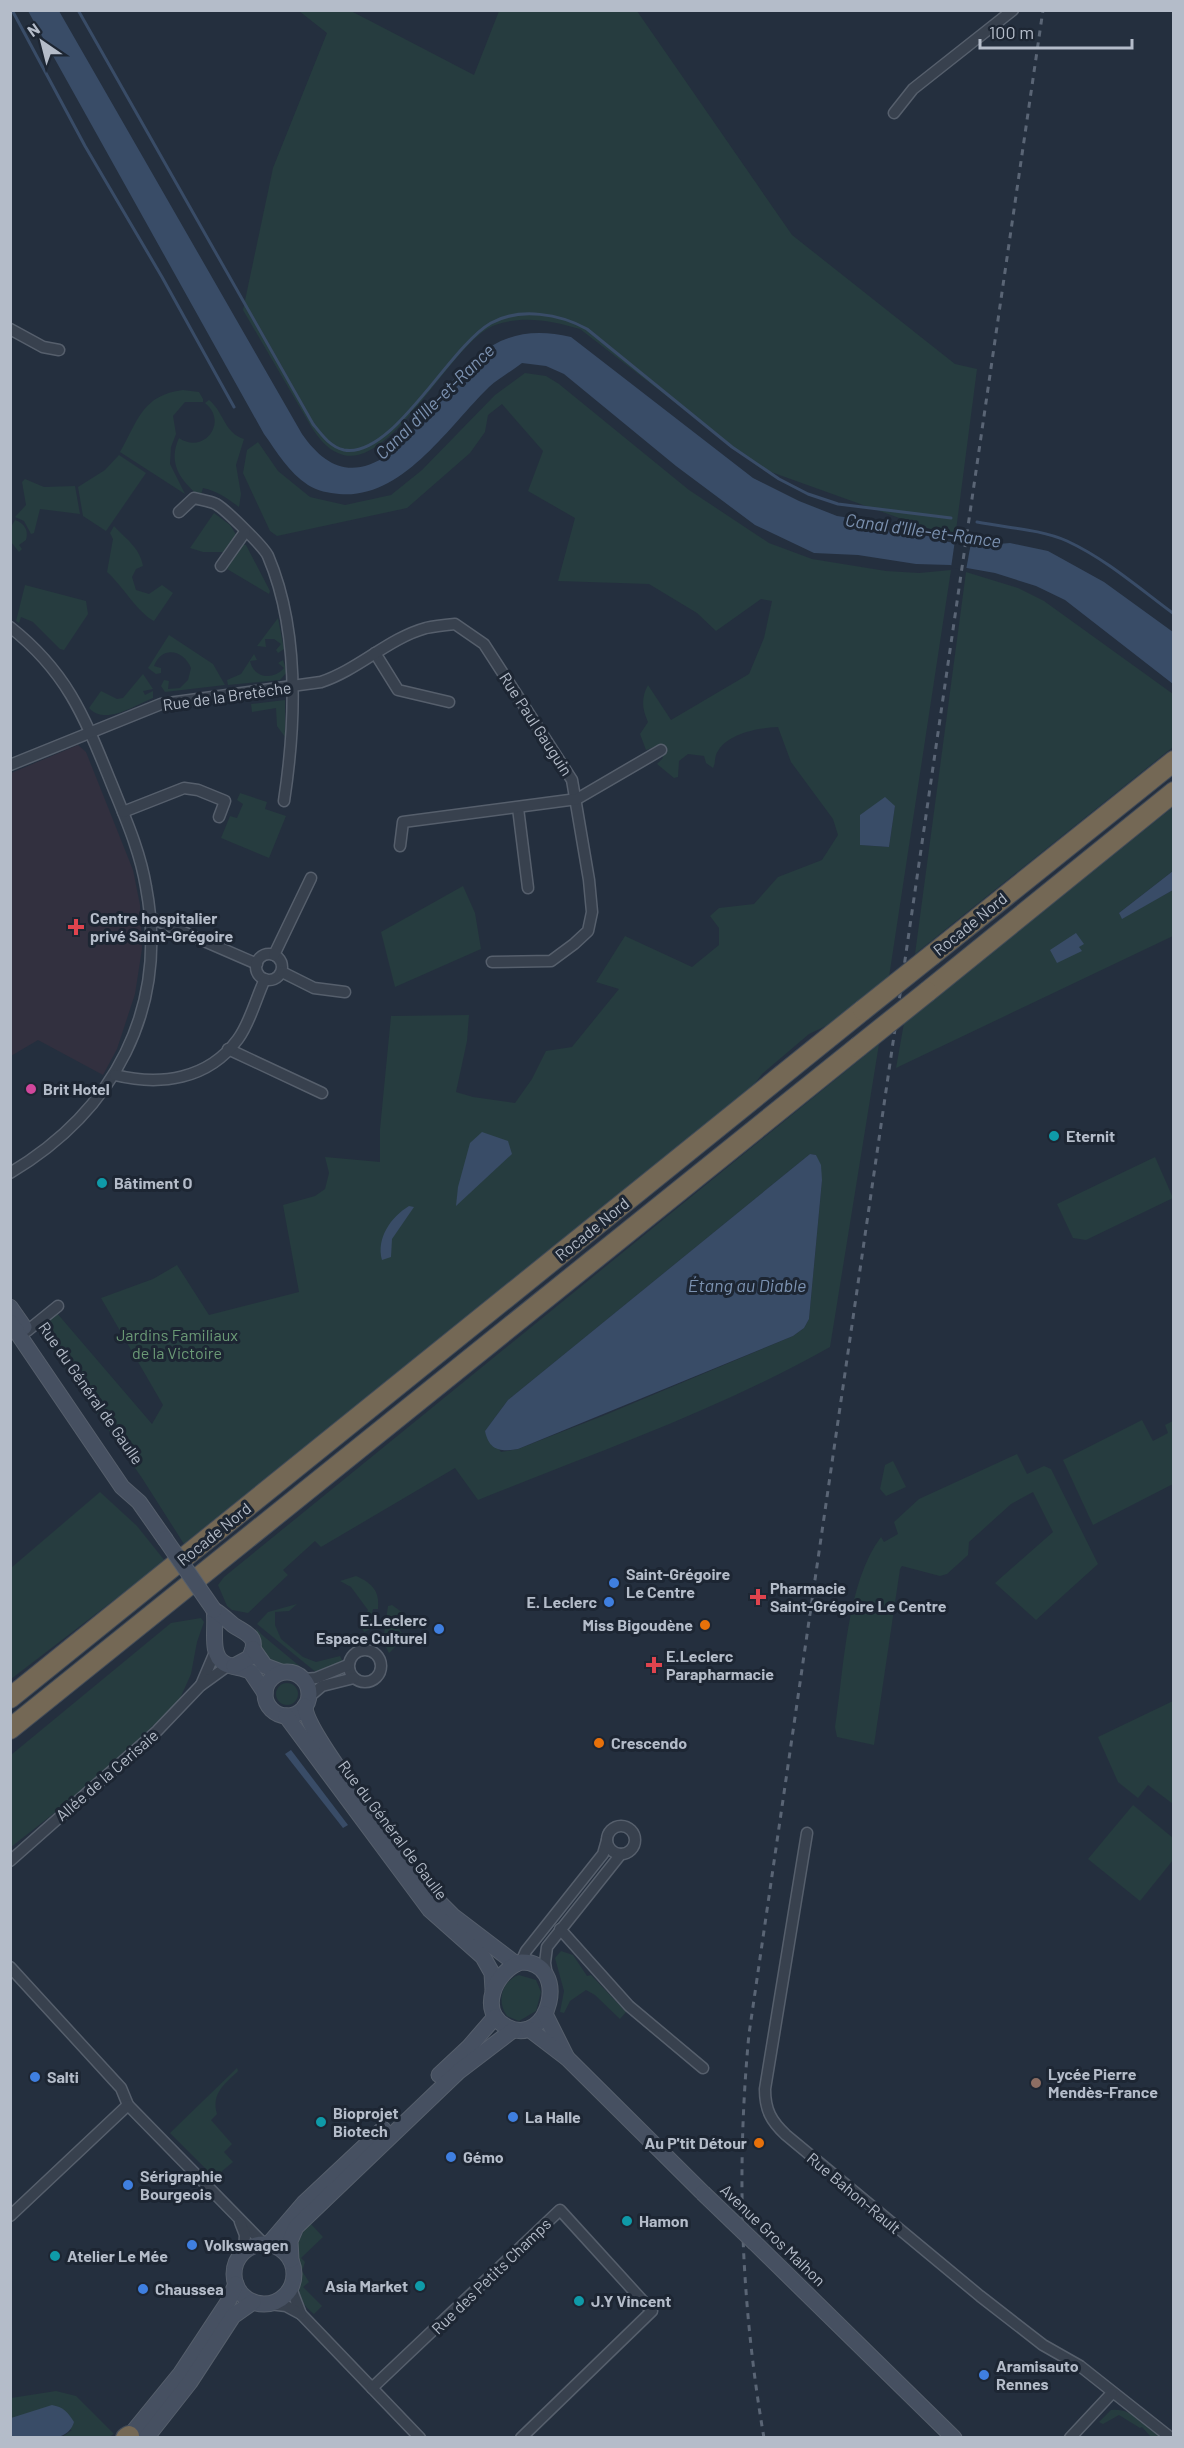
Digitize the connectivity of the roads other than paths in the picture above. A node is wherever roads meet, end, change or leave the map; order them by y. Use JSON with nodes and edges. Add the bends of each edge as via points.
{"nodes":[{"id":1,"x":1013,"y":10,"type":"edge"},
{"id":2,"x":894,"y":113,"type":"dead end"},
{"id":3,"x":10,"y":329,"type":"edge"},
{"id":4,"x":59,"y":350,"type":"dead end"},
{"id":5,"x":179,"y":512,"type":"dead end"},
{"id":6,"x":245,"y":532,"type":"junction"},
{"id":7,"x":221,"y":566,"type":"dead end"},
{"id":8,"x":10,"y":627,"type":"edge"},
{"id":9,"x":375,"y":653,"type":"junction"},
{"id":10,"x":293,"y":687,"type":"junction"},
{"id":11,"x":448,"y":702,"type":"dead end"},
{"id":12,"x":90,"y":732,"type":"junction"},
{"id":13,"x":661,"y":750,"type":"dead end"},
{"id":14,"x":1173,"y":761,"type":"edge"},
{"id":15,"x":10,"y":765,"type":"edge"},
{"id":16,"x":1173,"y":792,"type":"edge"},
{"id":17,"x":577,"y":799,"type":"junction"},
{"id":18,"x":284,"y":801,"type":"dead end"},
{"id":19,"x":518,"y":808,"type":"junction"},
{"id":20,"x":123,"y":812,"type":"junction"},
{"id":21,"x":219,"y":817,"type":"dead end"},
{"id":22,"x":400,"y":846,"type":"dead end"},
{"id":23,"x":311,"y":878,"type":"dead end"},
{"id":24,"x":528,"y":888,"type":"dead end"},
{"id":25,"x":151,"y":918,"type":"junction"},
{"id":26,"x":274,"y":955,"type":"junction"},
{"id":27,"x":492,"y":962,"type":"dead end"},
{"id":28,"x":257,"y":964,"type":"junction"},
{"id":29,"x":282,"y":972,"type":"junction"},
{"id":30,"x":265,"y":980,"type":"junction"},
{"id":31,"x":345,"y":992,"type":"dead end"},
{"id":32,"x":228,"y":1049,"type":"junction"},
{"id":33,"x":115,"y":1076,"type":"junction"},
{"id":34,"x":322,"y":1094,"type":"dead end"},
{"id":35,"x":10,"y":1172,"type":"edge"},
{"id":36,"x":58,"y":1306,"type":"dead end"},
{"id":37,"x":10,"y":1307,"type":"edge"},
{"id":38,"x":10,"y":1322,"type":"edge"},
{"id":39,"x":29,"y":1328,"type":"junction"},
{"id":40,"x":139,"y":1502,"type":"junction"},
{"id":41,"x":214,"y":1610,"type":"junction"},
{"id":42,"x":234,"y":1626,"type":"junction"},
{"id":43,"x":217,"y":1636,"type":"junction"},
{"id":44,"x":253,"y":1649,"type":"junction"},
{"id":45,"x":215,"y":1652,"type":"junction"},
{"id":46,"x":231,"y":1665,"type":"junction"},
{"id":47,"x":348,"y":1665,"type":"junction"},
{"id":48,"x":281,"y":1672,"type":"junction"},
{"id":49,"x":354,"y":1678,"type":"junction"},
{"id":50,"x":304,"y":1679,"type":"junction"},
{"id":51,"x":68,"y":1682,"type":"junction"},
{"id":52,"x":200,"y":1686,"type":"junction"},
{"id":53,"x":265,"y":1693,"type":"junction"},
{"id":54,"x":10,"y":1698,"type":"edge"},
{"id":55,"x":307,"y":1701,"type":"junction"},
{"id":56,"x":286,"y":1716,"type":"junction"},
{"id":57,"x":10,"y":1729,"type":"edge"},
{"id":58,"x":10,"y":1741,"type":"edge"},
{"id":59,"x":807,"y":1833,"type":"dead end"},
{"id":60,"x":607,"y":1840,"type":"junction"},
{"id":61,"x":621,"y":1854,"type":"junction"},
{"id":62,"x":10,"y":1861,"type":"edge"},
{"id":63,"x":560,"y":1929,"type":"junction"},
{"id":64,"x":518,"y":1963,"type":"junction"},
{"id":65,"x":10,"y":1967,"type":"edge"},
{"id":66,"x":547,"y":1977,"type":"junction"},
{"id":67,"x":493,"y":1990,"type":"junction"},
{"id":68,"x":545,"y":2014,"type":"junction"},
{"id":69,"x":495,"y":2017,"type":"junction"},
{"id":70,"x":530,"y":2029,"type":"junction"},
{"id":71,"x":513,"y":2030,"type":"junction"},
{"id":72,"x":567,"y":2058,"type":"junction"},
{"id":73,"x":703,"y":2068,"type":"dead end"},
{"id":74,"x":128,"y":2105,"type":"junction"},
{"id":75,"x":10,"y":2216,"type":"edge"},
{"id":76,"x":240,"y":2222,"type":"junction"},
{"id":77,"x":266,"y":2245,"type":"junction"},
{"id":78,"x":244,"y":2253,"type":"junction"},
{"id":79,"x":291,"y":2260,"type":"junction"},
{"id":80,"x":236,"y":2284,"type":"junction"},
{"id":81,"x":291,"y":2288,"type":"junction"},
{"id":82,"x":253,"y":2302,"type":"junction"},
{"id":83,"x":269,"y":2304,"type":"junction"},
{"id":84,"x":301,"y":2314,"type":"junction"},
{"id":85,"x":372,"y":2388,"type":"junction"},
{"id":86,"x":1112,"y":2393,"type":"junction"},
{"id":87,"x":132,"y":2437,"type":"edge"},
{"id":88,"x":420,"y":2438,"type":"edge"},
{"id":89,"x":521,"y":2438,"type":"edge"},
{"id":90,"x":954,"y":2438,"type":"edge"},
{"id":91,"x":1070,"y":2438,"type":"edge"},
{"id":92,"x":1171,"y":2438,"type":"edge"}],
"edges":[{"from":1,"to":2,"type":"street","via":[[913,89]]},
{"from":3,"to":4,"type":"street","via":[[43,347]]},
{"from":5,"to":6,"type":"street","via":[[194,498],[218,505]]},
{"from":6,"to":7,"type":"street"},
{"from":6,"to":10,"type":"street","via":[[267,554],[287,628]]},
{"from":8,"to":12,"type":"street","via":[[61,679]]},
{"from":9,"to":10,"type":"street","name":"Rue de la Bretèche","via":[[339,676]]},
{"from":9,"to":11,"type":"street","via":[[398,690]]},
{"from":9,"to":17,"type":"street","name":"Rue Paul Gauguin","via":[[425,628],[455,624],[484,644],[572,780]]},
{"from":10,"to":12,"type":"street","name":"Rue de la Bretèche","via":[[160,704]]},
{"from":10,"to":18,"type":"street","via":[[292,752]]},
{"from":12,"to":15,"type":"street","name":"Rue de la Bretèche"},
{"from":12,"to":20,"type":"street"},
{"from":13,"to":17,"type":"street"},
{"from":14,"to":54,"type":"highway","name":"Rocade Nord","bridge":true},
{"from":16,"to":51,"type":"highway","name":"Rocade Nord","bridge":true},
{"from":17,"to":19,"type":"street"},
{"from":17,"to":27,"type":"street","name":"Rue Paul Gauguin","via":[[592,912],[588,931],[551,961]]},
{"from":19,"to":22,"type":"street","via":[[403,822]]},
{"from":19,"to":24,"type":"street"},
{"from":20,"to":21,"type":"street","via":[[193,788],[225,801]]},
{"from":20,"to":25,"type":"street","via":[[141,865]]},
{"from":23,"to":26,"type":"street"},
{"from":25,"to":28,"type":"street"},
{"from":25,"to":33,"type":"street","via":[[152,947],[143,1006]]},
{"from":26,"to":28,"type":"street","via":[[267,955]]},
{"from":26,"to":29,"type":"street"},
{"from":28,"to":30,"type":"street"},
{"from":29,"to":30,"type":"street"},
{"from":29,"to":31,"type":"street","via":[[314,988]]},
{"from":30,"to":32,"type":"street","via":[[238,1039]]},
{"from":32,"to":33,"type":"street","via":[[207,1066],[179,1079],[142,1081]]},
{"from":32,"to":34,"type":"street"},
{"from":33,"to":35,"type":"street","via":[[74,1126]]},
{"from":36,"to":39,"type":"street"},
{"from":37,"to":39,"type":"main road","name":"Rue du Général de Gaulle"},
{"from":38,"to":40,"type":"main road","name":"Rue du Général de Gaulle","via":[[123,1487]]},
{"from":39,"to":40,"type":"main road","name":"Rue du Général de Gaulle","via":[[130,1480]]},
{"from":40,"to":41,"type":"main road","name":"Rue du Général de Gaulle","bridge":true},
{"from":41,"to":42,"type":"main road","name":"Rue du Général de Gaulle"},
{"from":41,"to":43,"type":"main road","name":"Rue du Général de Gaulle"},
{"from":42,"to":43,"type":"main road"},
{"from":42,"to":44,"type":"main road","name":"Rue du Général de Gaulle","via":[[249,1634]]},
{"from":43,"to":45,"type":"main road","name":"Rue du Général de Gaulle"},
{"from":44,"to":46,"type":"main road","via":[[246,1661]]},
{"from":44,"to":48,"type":"main road","name":"Rue du Général de Gaulle","via":[[265,1666]]},
{"from":45,"to":46,"type":"main road"},
{"from":45,"to":52,"type":"street","name":"Allée de la Cerisaie"},
{"from":46,"to":52,"type":"street","name":"Allée de la Cerisaie"},
{"from":46,"to":53,"type":"main road","name":"Rue du Général de Gaulle","via":[[251,1672]]},
{"from":47,"to":49,"type":"street"},
{"from":47,"to":49,"type":"street","via":[[361,1650],[370,1651],[380,1661],[380,1671],[374,1679],[366,1682]]},
{"from":47,"to":50,"type":"street"},
{"from":48,"to":50,"type":"main road","via":[[292,1672]]},
{"from":48,"to":53,"type":"main road","via":[[271,1678]]},
{"from":49,"to":55,"type":"street","via":[[322,1686]]},
{"from":50,"to":55,"type":"main road","name":"Rue du Général de Gaulle"},
{"from":51,"to":57,"type":"highway","name":"Rocade Nord"},
{"from":51,"to":58,"type":"highway","via":[[63,1698]]},
{"from":52,"to":62,"type":"street","name":"Allée de la Cerisaie","via":[[157,1731]]},
{"from":53,"to":56,"type":"main road","name":"Rue du Général de Gaulle","via":[[270,1708]]},
{"from":55,"to":56,"type":"main road","via":[[297,1713]]},
{"from":55,"to":64,"type":"main road","name":"Rue du Général de Gaulle","via":[[311,1728],[435,1898],[453,1916]]},
{"from":56,"to":67,"type":"main road","name":"Rue du Général de Gaulle","via":[[424,1904],[483,1957],[492,1973]]},
{"from":59,"to":86,"type":"street","name":"Rue Bahon-Rault","via":[[765,2089],[770,2118],[914,2244],[1043,2345],[1080,2366]]},
{"from":60,"to":61,"type":"street","via":[[613,1851]]},
{"from":60,"to":61,"type":"street","via":[[615,1828],[629,1828],[635,1837],[634,1845]]},
{"from":60,"to":64,"type":"street","via":[[603,1854]]},
{"from":61,"to":63,"type":"street"},
{"from":63,"to":66,"type":"street","via":[[547,1947]]},
{"from":63,"to":73,"type":"street","via":[[629,2006]]},
{"from":64,"to":66,"type":"main road","via":[[534,1964]]},
{"from":64,"to":67,"type":"main road","via":[[502,1974]]},
{"from":65,"to":74,"type":"street","via":[[121,2088]]},
{"from":66,"to":68,"type":"main road","via":[[551,1991]]},
{"from":67,"to":69,"type":"main road"},
{"from":68,"to":70,"type":"main road"},
{"from":68,"to":72,"type":"main road","name":"Avenue Gros Malhon"},
{"from":69,"to":71,"type":"main road"},
{"from":69,"to":77,"type":"main road"},
{"from":70,"to":71,"type":"main road"},
{"from":70,"to":72,"type":"main road","name":"Avenue Gros Malhon"},
{"from":71,"to":79,"type":"main road","via":[[458,2072],[296,2227],[290,2241]]},
{"from":72,"to":90,"type":"main road","name":"Avenue Gros Malhon","bridge":true},
{"from":74,"to":75,"type":"street"},
{"from":74,"to":76,"type":"street"},
{"from":76,"to":77,"type":"street"},
{"from":76,"to":78,"type":"street","via":[[245,2235]]},
{"from":77,"to":78,"type":"main road"},
{"from":77,"to":79,"type":"main road","via":[[281,2249]]},
{"from":78,"to":80,"type":"main road","via":[[236,2268]]},
{"from":79,"to":81,"type":"main road"},
{"from":80,"to":82,"type":"main road"},
{"from":80,"to":87,"type":"main road","via":[[182,2373]]},
{"from":81,"to":83,"type":"main road"},
{"from":81,"to":84,"type":"street"},
{"from":82,"to":83,"type":"main road"},
{"from":82,"to":87,"type":"main road","via":[[233,2316],[190,2382]]},
{"from":83,"to":84,"type":"street"},
{"from":84,"to":85,"type":"street"},
{"from":85,"to":88,"type":"street"},
{"from":85,"to":89,"type":"street","name":"Rue des Petits Champs","via":[[560,2210],[652,2311]]},
{"from":86,"to":91,"type":"street"},
{"from":86,"to":92,"type":"street","name":"Rue Bahon-Rault"}]}
